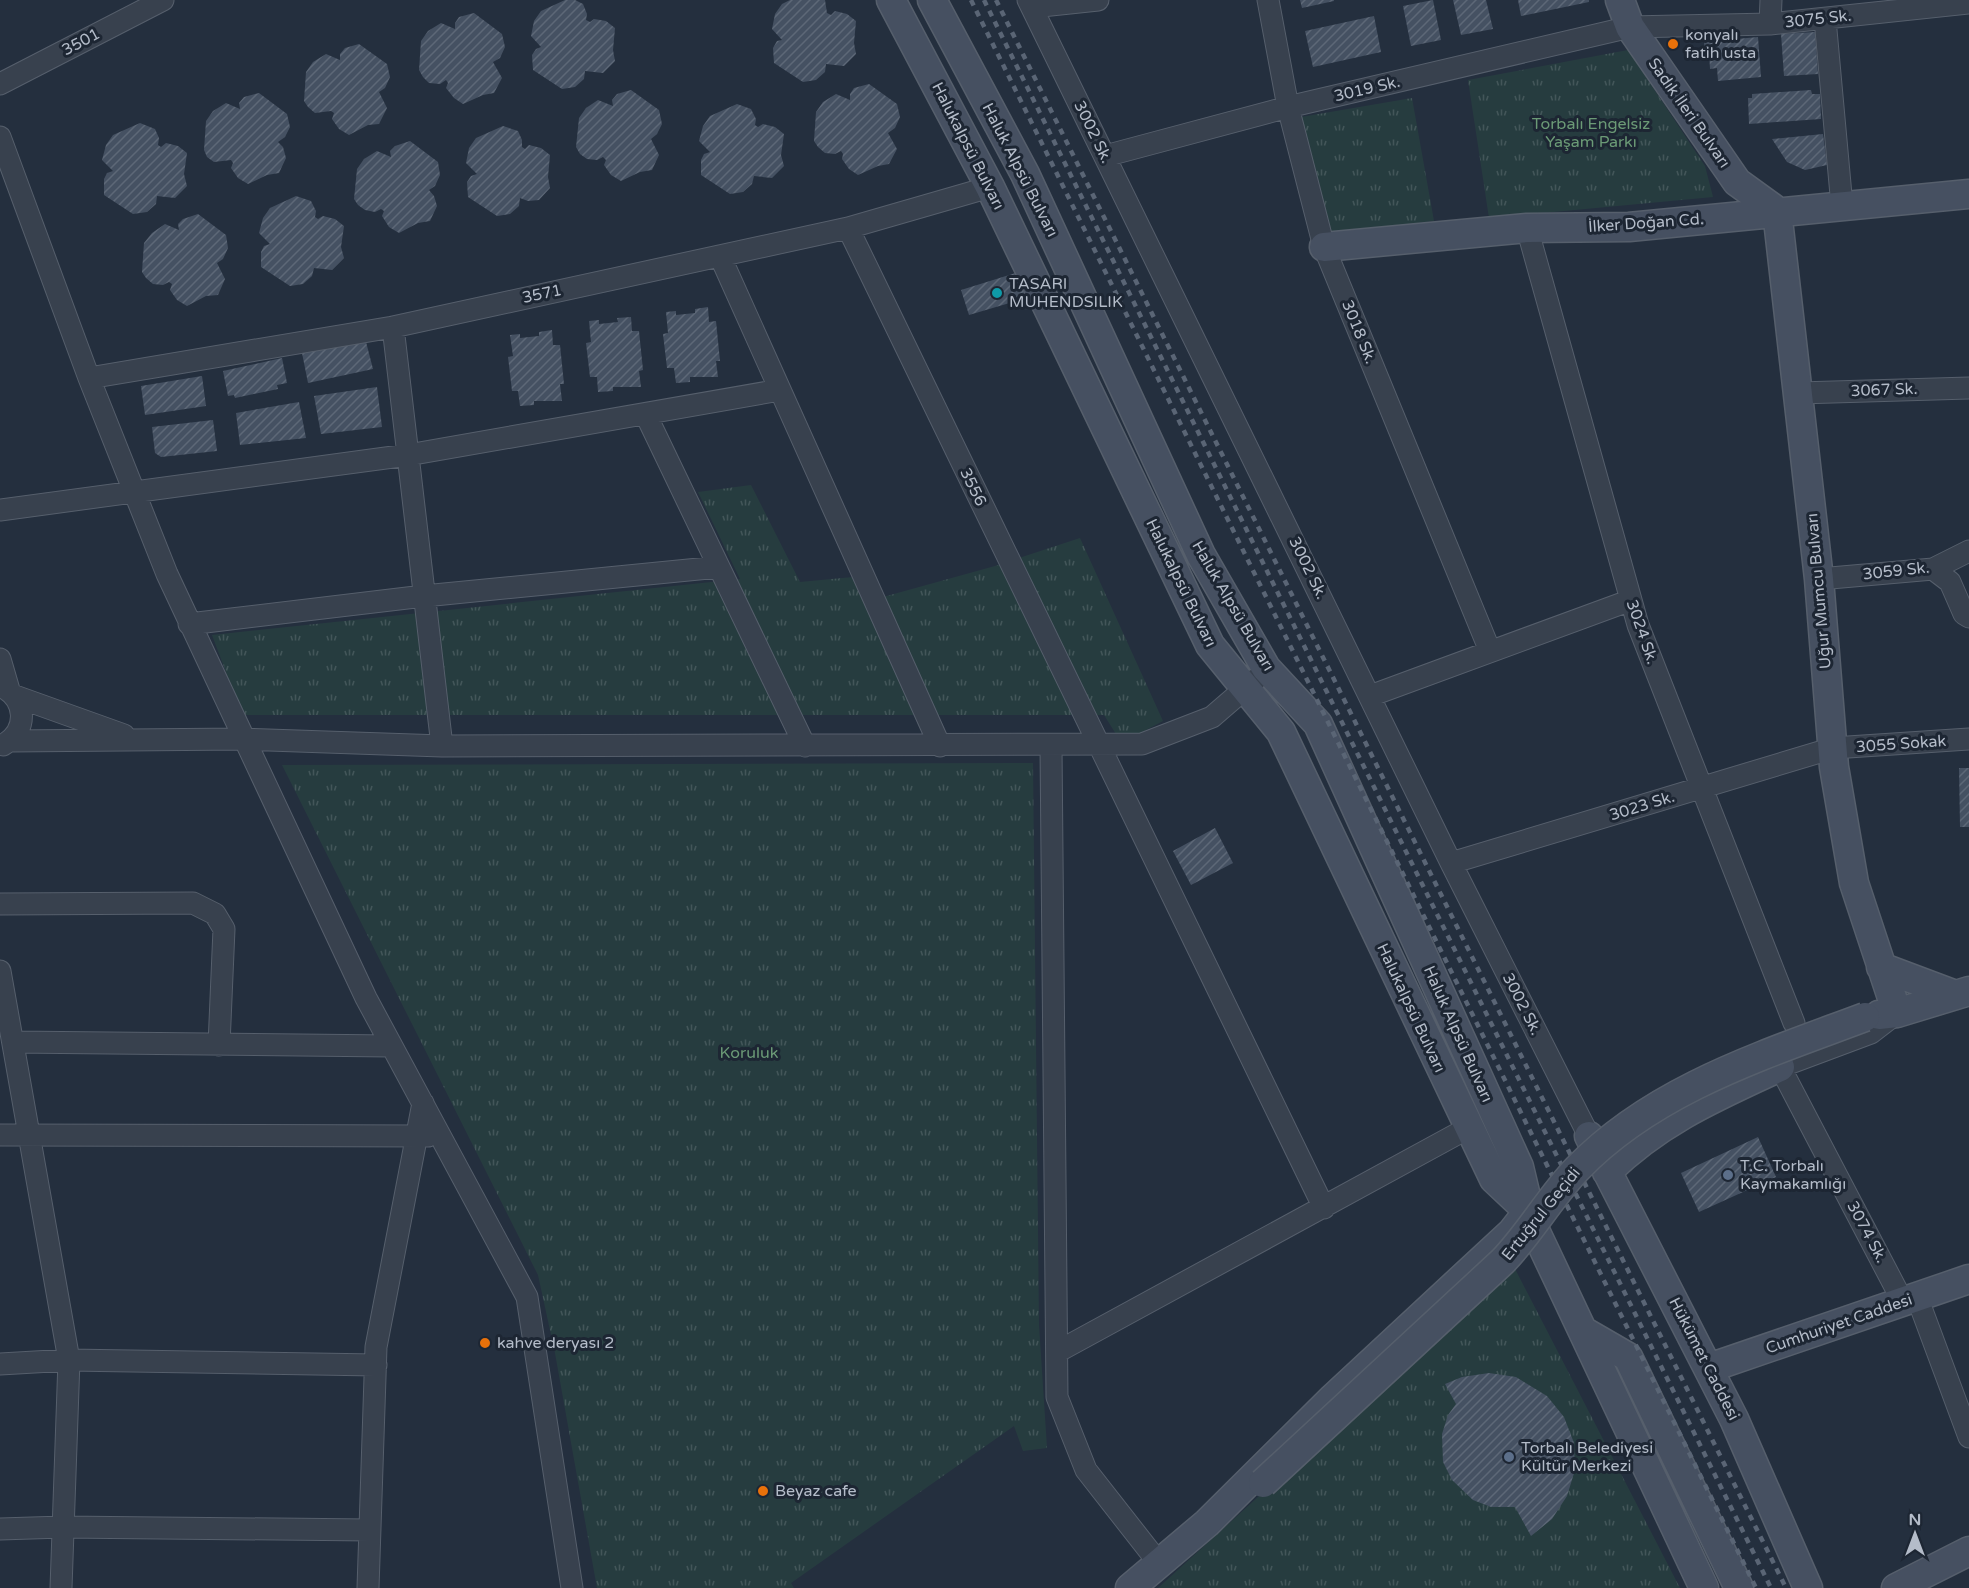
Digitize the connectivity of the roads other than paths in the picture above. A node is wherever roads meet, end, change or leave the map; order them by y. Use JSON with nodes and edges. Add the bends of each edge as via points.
{"nodes":[{"id":1,"x":163,"y":0,"type":"edge"},
{"id":2,"x":891,"y":0,"type":"edge"},
{"id":3,"x":932,"y":0,"type":"edge"},
{"id":4,"x":1098,"y":0,"type":"edge"},
{"id":5,"x":1268,"y":0,"type":"edge"},
{"id":6,"x":1620,"y":0,"type":"edge"},
{"id":7,"x":1771,"y":0,"type":"edge"},
{"id":8,"x":1969,"y":3,"type":"edge"},
{"id":9,"x":1030,"y":4,"type":"edge"},
{"id":10,"x":1838,"y":12,"type":"edge"},
{"id":11,"x":1770,"y":24,"type":"junction"},
{"id":12,"x":1630,"y":27,"type":"junction"},
{"id":13,"x":0,"y":84,"type":"edge"},
{"id":14,"x":1288,"y":107,"type":"junction"},
{"id":15,"x":0,"y":137,"type":"edge"},
{"id":16,"x":1105,"y":156,"type":"junction"},
{"id":17,"x":990,"y":188,"type":"junction"},
{"id":18,"x":1969,"y":194,"type":"edge"},
{"id":19,"x":1842,"y":206,"type":"junction"},
{"id":20,"x":1777,"y":211,"type":"junction"},
{"id":21,"x":848,"y":228,"type":"junction"},
{"id":22,"x":1527,"y":228,"type":"junction"},
{"id":23,"x":1323,"y":247,"type":"junction"},
{"id":24,"x":720,"y":256,"type":"junction"},
{"id":25,"x":393,"y":327,"type":"junction"},
{"id":26,"x":89,"y":378,"type":"junction"},
{"id":27,"x":1969,"y":388,"type":"edge"},
{"id":28,"x":780,"y":390,"type":"junction"},
{"id":29,"x":1799,"y":393,"type":"junction"},
{"id":30,"x":646,"y":415,"type":"junction"},
{"id":31,"x":408,"y":455,"type":"junction"},
{"id":32,"x":134,"y":494,"type":"junction"},
{"id":33,"x":0,"y":510,"type":"edge"},
{"id":34,"x":1969,"y":551,"type":"edge"},
{"id":35,"x":719,"y":567,"type":"junction"},
{"id":36,"x":1933,"y":569,"type":"junction"},
{"id":37,"x":1819,"y":579,"type":"junction"},
{"id":38,"x":424,"y":596,"type":"junction"},
{"id":39,"x":1630,"y":600,"type":"junction"},
{"id":40,"x":1969,"y":617,"type":"edge"},
{"id":41,"x":189,"y":624,"type":"junction"},
{"id":42,"x":1490,"y":651,"type":"junction"},
{"id":43,"x":0,"y":658,"type":"edge"},
{"id":44,"x":1266,"y":668,"type":"junction"},
{"id":45,"x":1246,"y":690,"type":"junction"},
{"id":46,"x":8,"y":691,"type":"edge"},
{"id":47,"x":1370,"y":696,"type":"junction"},
{"id":48,"x":242,"y":739,"type":"junction"},
{"id":49,"x":1969,"y":739,"type":"edge"},
{"id":50,"x":139,"y":740,"type":"junction"},
{"id":51,"x":3,"y":745,"type":"edge"},
{"id":52,"x":442,"y":746,"type":"junction"},
{"id":53,"x":805,"y":746,"type":"junction"},
{"id":54,"x":940,"y":746,"type":"junction"},
{"id":55,"x":1051,"y":746,"type":"junction"},
{"id":56,"x":1098,"y":746,"type":"junction"},
{"id":57,"x":1833,"y":748,"type":"junction"},
{"id":58,"x":1701,"y":789,"type":"junction"},
{"id":59,"x":1451,"y":863,"type":"junction"},
{"id":60,"x":0,"y":904,"type":"edge"},
{"id":61,"x":1881,"y":967,"type":"junction"},
{"id":62,"x":0,"y":971,"type":"edge"},
{"id":63,"x":1961,"y":992,"type":"edge"},
{"id":64,"x":3,"y":1002,"type":"edge"},
{"id":65,"x":1897,"y":1013,"type":"junction"},
{"id":66,"x":1794,"y":1023,"type":"dead end"},
{"id":67,"x":13,"y":1042,"type":"junction"},
{"id":68,"x":219,"y":1044,"type":"junction"},
{"id":69,"x":392,"y":1046,"type":"junction"},
{"id":70,"x":1780,"y":1067,"type":"junction"},
{"id":71,"x":423,"y":1103,"type":"junction"},
{"id":72,"x":1468,"y":1128,"type":"junction"},
{"id":73,"x":0,"y":1135,"type":"edge"},
{"id":74,"x":440,"y":1135,"type":"junction"},
{"id":75,"x":30,"y":1136,"type":"junction"},
{"id":76,"x":1589,"y":1136,"type":"joint"},
{"id":77,"x":416,"y":1138,"type":"junction"},
{"id":78,"x":1607,"y":1172,"type":"junction"},
{"id":79,"x":1323,"y":1208,"type":"junction"},
{"id":80,"x":1528,"y":1211,"type":"junction"},
{"id":81,"x":1969,"y":1279,"type":"edge"},
{"id":82,"x":1910,"y":1299,"type":"junction"},
{"id":83,"x":1583,"y":1331,"type":"junction"},
{"id":84,"x":1057,"y":1352,"type":"junction"},
{"id":85,"x":69,"y":1360,"type":"junction"},
{"id":86,"x":0,"y":1364,"type":"edge"},
{"id":87,"x":376,"y":1365,"type":"junction"},
{"id":88,"x":1708,"y":1368,"type":"junction"},
{"id":89,"x":1969,"y":1437,"type":"edge"},
{"id":90,"x":1206,"y":1523,"type":"junction"},
{"id":91,"x":63,"y":1527,"type":"junction"},
{"id":92,"x":0,"y":1529,"type":"edge"},
{"id":93,"x":370,"y":1530,"type":"junction"},
{"id":94,"x":1969,"y":1551,"type":"edge"},
{"id":95,"x":1158,"y":1562,"type":"junction"},
{"id":96,"x":61,"y":1588,"type":"edge"},
{"id":97,"x":368,"y":1588,"type":"edge"},
{"id":98,"x":572,"y":1588,"type":"edge"},
{"id":99,"x":1131,"y":1588,"type":"edge"},
{"id":100,"x":1704,"y":1588,"type":"edge"},
{"id":101,"x":1738,"y":1588,"type":"edge"},
{"id":102,"x":1808,"y":1588,"type":"edge"},
{"id":103,"x":1896,"y":1588,"type":"edge"}],
"edges":[{"from":1,"to":13,"type":"street","name":"3501"},
{"from":2,"to":17,"type":"main road","name":"Halukalpsü Bulvarı"},
{"from":3,"to":44,"type":"main road","name":"Haluk Alpsü Bulvarı","via":[[1025,174],[1200,555]]},
{"from":4,"to":9,"type":"street"},
{"from":5,"to":14,"type":"street","name":"3018 Sk."},
{"from":6,"to":12,"type":"main road","name":"Sadık İleri Bulvarı"},
{"from":7,"to":11,"type":"street"},
{"from":8,"to":10,"type":"street","name":"3075 Sk."},
{"from":9,"to":16,"type":"street","name":"3002 Sk."},
{"from":10,"to":11,"type":"street","name":"3075 Sk."},
{"from":10,"to":19,"type":"street"},
{"from":11,"to":12,"type":"street","name":"3075 Sk."},
{"from":12,"to":14,"type":"street","name":"3019 Sk."},
{"from":12,"to":20,"type":"main road","name":"Sadık İleri Bulvarı","via":[[1737,182]]},
{"from":14,"to":16,"type":"street","name":"3019 Sk."},
{"from":14,"to":23,"type":"street","name":"3018 Sk."},
{"from":15,"to":26,"type":"street"},
{"from":16,"to":47,"type":"street","name":"3002 Sk."},
{"from":17,"to":21,"type":"street","name":"3571"},
{"from":17,"to":45,"type":"main road","name":"Halukalpsü Bulvarı","via":[[1210,645]]},
{"from":18,"to":19,"type":"main road","name":"İlker Doğan Cd."},
{"from":19,"to":20,"type":"main road","name":"İlker Doğan Cd."},
{"from":20,"to":22,"type":"main road","name":"İlker Doğan Cd.","via":[[1629,227]]},
{"from":20,"to":29,"type":"main road","name":"Uğur Mumcu Bulvarı"},
{"from":21,"to":24,"type":"street","name":"3571"},
{"from":21,"to":56,"type":"street","name":"3556"},
{"from":22,"to":23,"type":"main road","name":"İlker Doğan Cd."},
{"from":22,"to":39,"type":"street","name":"3024 Sk."},
{"from":23,"to":42,"type":"street","name":"3018 Sk."},
{"from":24,"to":25,"type":"street","name":"3571"},
{"from":24,"to":28,"type":"street"},
{"from":25,"to":26,"type":"street","name":"3571"},
{"from":25,"to":31,"type":"street"},
{"from":26,"to":32,"type":"street"},
{"from":27,"to":29,"type":"street","name":"3067 Sk."},
{"from":28,"to":30,"type":"street"},
{"from":28,"to":54,"type":"street"},
{"from":29,"to":37,"type":"main road","name":"Uğur Mumcu Bulvarı"},
{"from":30,"to":31,"type":"street"},
{"from":30,"to":35,"type":"street"},
{"from":31,"to":32,"type":"street"},
{"from":31,"to":38,"type":"street"},
{"from":32,"to":33,"type":"street"},
{"from":32,"to":41,"type":"street"},
{"from":34,"to":36,"type":"street","name":"3059 Sk."},
{"from":35,"to":38,"type":"street"},
{"from":35,"to":53,"type":"street"},
{"from":36,"to":37,"type":"street","name":"3059 Sk."},
{"from":36,"to":40,"type":"street","via":[[1950,582]]},
{"from":37,"to":57,"type":"main road","name":"Uğur Mumcu Bulvarı"},
{"from":38,"to":41,"type":"street"},
{"from":38,"to":52,"type":"street"},
{"from":39,"to":42,"type":"street"},
{"from":39,"to":58,"type":"street","name":"3024 Sk."},
{"from":41,"to":48,"type":"street"},
{"from":42,"to":47,"type":"street"},
{"from":43,"to":46,"type":"street"},
{"from":44,"to":45,"type":"street"},
{"from":44,"to":80,"type":"main road","name":"Haluk Alpsü Bulvarı","via":[[1318,724],[1519,1167]]},
{"from":45,"to":56,"type":"street","via":[[1212,717],[1142,744]]},
{"from":45,"to":72,"type":"main road","name":"Halukalpsü Bulvarı","via":[[1281,732]]},
{"from":46,"to":50,"type":"street"},
{"from":46,"to":51,"type":"street","via":[[23,716],[17,734]]},
{"from":47,"to":59,"type":"street","name":"3002 Sk."},
{"from":48,"to":50,"type":"street"},
{"from":48,"to":52,"type":"street"},
{"from":48,"to":69,"type":"street"},
{"from":49,"to":57,"type":"street","name":"3055 Sokak"},
{"from":50,"to":51,"type":"street"},
{"from":52,"to":53,"type":"street"},
{"from":53,"to":54,"type":"street"},
{"from":54,"to":55,"type":"street"},
{"from":55,"to":56,"type":"street"},
{"from":55,"to":84,"type":"street"},
{"from":56,"to":79,"type":"street","name":"3556"},
{"from":57,"to":58,"type":"street","name":"3023 Sk."},
{"from":57,"to":61,"type":"main road","name":"Uğur Mumcu Bulvarı","via":[[1854,883]]},
{"from":58,"to":59,"type":"street","name":"3023 Sk."},
{"from":58,"to":66,"type":"street","name":"3024 Sk."},
{"from":59,"to":76,"type":"street","name":"3002 Sk."},
{"from":60,"to":68,"type":"street","via":[[193,903],[215,914],[224,929]]},
{"from":61,"to":63,"type":"main road"},
{"from":61,"to":65,"type":"main road","name":"Uğur Mumcu Bulvarı"},
{"from":62,"to":64,"type":"street"},
{"from":63,"to":65,"type":"main road","name":"Ertuğrul Geçidi"},
{"from":64,"to":67,"type":"street"},
{"from":65,"to":70,"type":"street","via":[[1871,1033]]},
{"from":65,"to":90,"type":"main road","name":"Ertuğrul Geçidi","bridge":true,"via":[[1865,1017],[1774,1051],[1682,1092],[1608,1139],[1575,1170],[1503,1261],[1263,1483]]},
{"from":67,"to":68,"type":"street"},
{"from":67,"to":75,"type":"street"},
{"from":68,"to":69,"type":"street"},
{"from":69,"to":71,"type":"street"},
{"from":70,"to":78,"type":"main road","via":[[1679,1115],[1650,1133]]},
{"from":70,"to":82,"type":"street","name":"3074 Sk."},
{"from":71,"to":74,"type":"street"},
{"from":71,"to":77,"type":"street"},
{"from":72,"to":79,"type":"street"},
{"from":72,"to":80,"type":"main road","name":"Halukalpsü Bulvarı","via":[[1494,1179]]},
{"from":73,"to":75,"type":"street"},
{"from":74,"to":77,"type":"street"},
{"from":74,"to":98,"type":"street","via":[[527,1297]]},
{"from":75,"to":77,"type":"street"},
{"from":75,"to":85,"type":"street"},
{"from":76,"to":78,"type":"main road","name":"Hükümet Caddesi"},
{"from":77,"to":87,"type":"street","via":[[376,1347]]},
{"from":78,"to":88,"type":"main road","name":"Hükümet Caddesi"},
{"from":79,"to":84,"type":"street"},
{"from":80,"to":83,"type":"main road"},
{"from":80,"to":90,"type":"main road","via":[[1512,1232],[1333,1398]]},
{"from":81,"to":82,"type":"main road","name":"Cumhuriyet Caddesi"},
{"from":82,"to":88,"type":"main road","name":"Cumhuriyet Caddesi"},
{"from":82,"to":89,"type":"street","name":"3074 Sk."},
{"from":83,"to":100,"type":"main road"},
{"from":83,"to":101,"type":"main road","via":[[1628,1357]]},
{"from":84,"to":95,"type":"street","via":[[1057,1397],[1086,1470]]},
{"from":85,"to":86,"type":"street"},
{"from":85,"to":87,"type":"street"},
{"from":85,"to":91,"type":"street"},
{"from":87,"to":93,"type":"street"},
{"from":88,"to":102,"type":"main road","name":"Hükümet Caddesi"},
{"from":90,"to":95,"type":"main road"},
{"from":91,"to":92,"type":"street"},
{"from":91,"to":93,"type":"street"},
{"from":91,"to":96,"type":"street"},
{"from":93,"to":97,"type":"street"},
{"from":94,"to":103,"type":"main road"},
{"from":95,"to":99,"type":"main road"}]}
